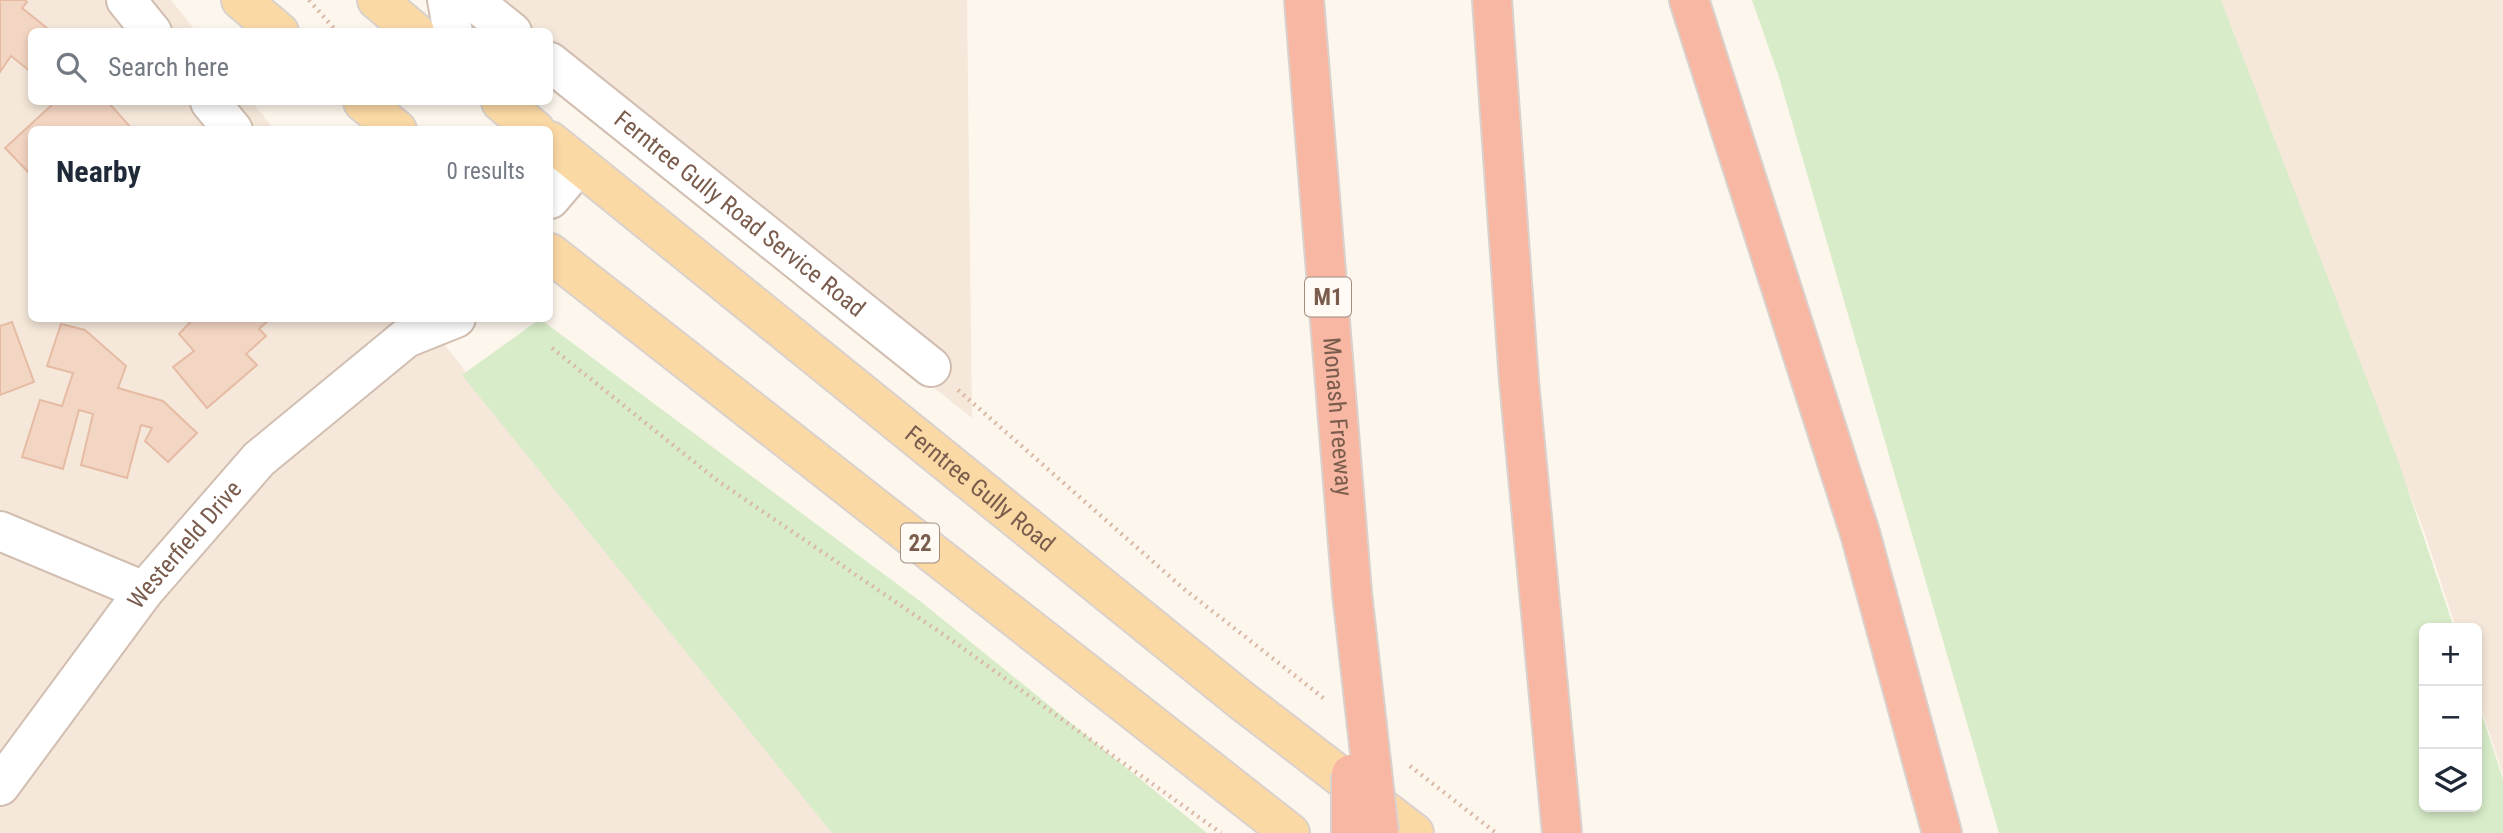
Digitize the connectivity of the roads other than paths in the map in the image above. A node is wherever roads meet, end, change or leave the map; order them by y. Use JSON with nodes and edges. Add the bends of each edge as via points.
{"nodes":[{"id":1,"x":126,"y":0,"type":"edge"},
{"id":2,"x":241,"y":0,"type":"edge"},
{"id":3,"x":377,"y":0,"type":"edge"},
{"id":4,"x":447,"y":0,"type":"edge"},
{"id":5,"x":472,"y":0,"type":"edge"},
{"id":6,"x":1304,"y":0,"type":"edge"},
{"id":7,"x":1492,"y":0,"type":"edge"},
{"id":8,"x":1689,"y":0,"type":"edge"},
{"id":9,"x":149,"y":28,"type":"edge"},
{"id":10,"x":274,"y":28,"type":"edge"},
{"id":11,"x":410,"y":28,"type":"edge"},
{"id":12,"x":452,"y":28,"type":"edge"},
{"id":13,"x":507,"y":28,"type":"edge"},
{"id":14,"x":553,"y":64,"type":"edge"},
{"id":15,"x":212,"y":105,"type":"edge"},
{"id":16,"x":367,"y":105,"type":"edge"},
{"id":17,"x":504,"y":105,"type":"edge"},
{"id":18,"x":230,"y":126,"type":"edge"},
{"id":19,"x":392,"y":126,"type":"edge"},
{"id":20,"x":530,"y":126,"type":"edge"},
{"id":21,"x":553,"y":143,"type":"edge"},
{"id":22,"x":579,"y":165,"type":"junction"},
{"id":23,"x":553,"y":195,"type":"edge"},
{"id":24,"x":553,"y":255,"type":"edge"},
{"id":25,"x":427,"y":322,"type":"edge"},
{"id":26,"x":405,"y":325,"type":"edge"},
{"id":27,"x":931,"y":366,"type":"road end"},
{"id":28,"x":0,"y":531,"type":"edge"},
{"id":29,"x":144,"y":591,"type":"junction"},
{"id":30,"x":1352,"y":593,"type":"junction"},
{"id":31,"x":0,"y":786,"type":"edge"},
{"id":32,"x":1290,"y":833,"type":"edge"},
{"id":33,"x":1351,"y":833,"type":"edge"},
{"id":34,"x":1379,"y":833,"type":"edge"},
{"id":35,"x":1414,"y":833,"type":"edge"},
{"id":36,"x":1562,"y":833,"type":"edge"},
{"id":37,"x":1942,"y":833,"type":"edge"}],
"edges":[{"from":1,"to":9,"type":"street"},
{"from":2,"to":10,"type":"main road"},
{"from":3,"to":11,"type":"main road"},
{"from":4,"to":12,"type":"street"},
{"from":5,"to":13,"type":"street"},
{"from":6,"to":30,"type":"highway","name":"Monash Freeway","number":"M1"},
{"from":7,"to":36,"type":"highway","via":[[1519,381]]},
{"from":8,"to":37,"type":"highway","via":[[1860,533]]},
{"from":14,"to":27,"type":"street","name":"Ferntree Gully Road Service Road"},
{"from":15,"to":18,"type":"street"},
{"from":16,"to":19,"type":"main road"},
{"from":17,"to":20,"type":"main road"},
{"from":21,"to":22,"type":"main road","name":"Ferntree Gully Road"},
{"from":22,"to":23,"type":"street"},
{"from":22,"to":35,"type":"main road","name":"Ferntree Gully Road","via":[[1241,700]]},
{"from":24,"to":32,"type":"main road","number":"22"},
{"from":25,"to":26,"type":"street","name":"Westerfield Drive"},
{"from":26,"to":29,"type":"street","name":"Westerfield Drive","via":[[259,459]]},
{"from":28,"to":29,"type":"street"},
{"from":29,"to":31,"type":"street","name":"Westerfield Drive"},
{"from":30,"to":33,"type":"highway","bridge":true},
{"from":30,"to":34,"type":"highway","name":"Monash Freeway","number":"M1","bridge":true}]}
